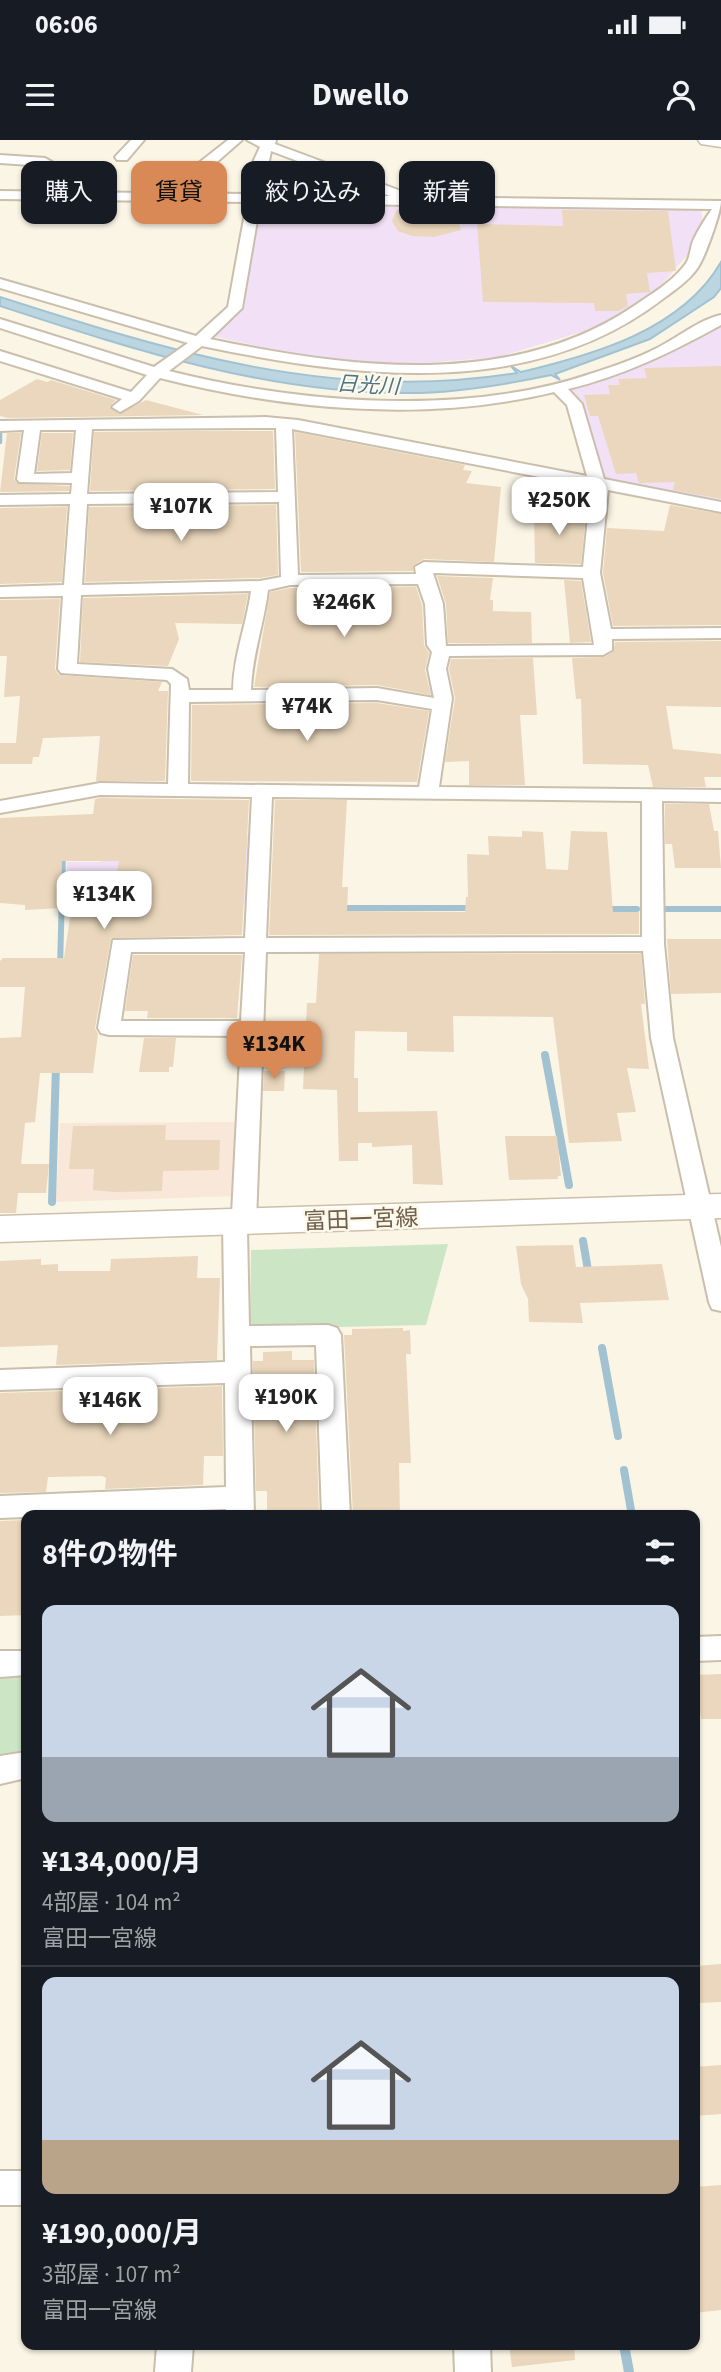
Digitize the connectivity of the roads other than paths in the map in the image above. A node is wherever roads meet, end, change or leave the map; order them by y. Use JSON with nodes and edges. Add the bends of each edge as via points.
{"nodes":[{"id":1,"x":138,"y":140,"type":"edge"},
{"id":2,"x":236,"y":140,"type":"edge"},
{"id":3,"x":252,"y":140,"type":"edge"},
{"id":4,"x":706,"y":140,"type":"edge"},
{"id":5,"x":721,"y":141,"type":"edge"},
{"id":6,"x":269,"y":143,"type":"edge"},
{"id":7,"x":122,"y":157,"type":"dead end"},
{"id":8,"x":0,"y":159,"type":"edge"},
{"id":9,"x":30,"y":161,"type":"edge"},
{"id":10,"x":210,"y":161,"type":"edge"},
{"id":11,"x":261,"y":161,"type":"edge"},
{"id":12,"x":0,"y":195,"type":"edge"},
{"id":13,"x":399,"y":195,"type":"edge"},
{"id":14,"x":131,"y":196,"type":"edge"},
{"id":15,"x":495,"y":201,"type":"edge"},
{"id":16,"x":251,"y":224,"type":"edge"},
{"id":17,"x":0,"y":283,"type":"edge"},
{"id":18,"x":721,"y":319,"type":"edge"},
{"id":19,"x":0,"y":323,"type":"edge"},
{"id":20,"x":197,"y":344,"type":"junction"},
{"id":21,"x":0,"y":356,"type":"edge"},
{"id":22,"x":160,"y":372,"type":"junction"},
{"id":23,"x":558,"y":388,"type":"junction"},
{"id":24,"x":134,"y":398,"type":"junction"},
{"id":25,"x":284,"y":424,"type":"junction"},
{"id":26,"x":33,"y":425,"type":"junction"},
{"id":27,"x":88,"y":425,"type":"junction"},
{"id":28,"x":0,"y":426,"type":"edge"},
{"id":29,"x":80,"y":478,"type":"junction"},
{"id":30,"x":598,"y":484,"type":"junction"},
{"id":31,"x":285,"y":497,"type":"junction"},
{"id":32,"x":79,"y":499,"type":"junction"},
{"id":33,"x":0,"y":500,"type":"edge"},
{"id":34,"x":721,"y":507,"type":"edge"},
{"id":35,"x":591,"y":573,"type":"junction"},
{"id":36,"x":425,"y":579,"type":"junction"},
{"id":37,"x":290,"y":580,"type":"junction"},
{"id":38,"x":260,"y":586,"type":"junction"},
{"id":39,"x":73,"y":591,"type":"junction"},
{"id":40,"x":0,"y":592,"type":"edge"},
{"id":41,"x":603,"y":634,"type":"junction"},
{"id":42,"x":721,"y":635,"type":"edge"},
{"id":43,"x":441,"y":651,"type":"junction"},
{"id":44,"x":242,"y":695,"type":"junction"},
{"id":45,"x":180,"y":696,"type":"junction"},
{"id":46,"x":441,"y":705,"type":"junction"},
{"id":47,"x":178,"y":789,"type":"junction"},
{"id":48,"x":262,"y":790,"type":"junction"},
{"id":49,"x":428,"y":792,"type":"junction"},
{"id":50,"x":652,"y":796,"type":"junction"},
{"id":51,"x":721,"y":796,"type":"edge"},
{"id":52,"x":0,"y":807,"type":"edge"},
{"id":53,"x":653,"y":944,"type":"junction"},
{"id":54,"x":256,"y":946,"type":"junction"},
{"id":55,"x":253,"y":1029,"type":"junction"},
{"id":56,"x":709,"y":1206,"type":"edge"},
{"id":57,"x":239,"y":1222,"type":"junction"},
{"id":58,"x":0,"y":1229,"type":"edge"},
{"id":59,"x":721,"y":1302,"type":"edge"},
{"id":60,"x":238,"y":1336,"type":"junction"},
{"id":61,"x":239,"y":1372,"type":"junction"},
{"id":62,"x":0,"y":1381,"type":"edge"},
{"id":63,"x":240,"y":1506,"type":"edge"},
{"id":64,"x":0,"y":1507,"type":"edge"},
{"id":65,"x":336,"y":1510,"type":"edge"},
{"id":66,"x":721,"y":1648,"type":"edge"},
{"id":67,"x":700,"y":1649,"type":"edge"},
{"id":68,"x":21,"y":1663,"type":"edge"},
{"id":69,"x":0,"y":1664,"type":"edge"},
{"id":70,"x":21,"y":1766,"type":"edge"},
{"id":71,"x":0,"y":1770,"type":"edge"},
{"id":72,"x":0,"y":2188,"type":"edge"},
{"id":73,"x":21,"y":2188,"type":"edge"},
{"id":74,"x":175,"y":2350,"type":"edge"},
{"id":75,"x":472,"y":2350,"type":"edge"},
{"id":76,"x":173,"y":2372,"type":"edge"},
{"id":77,"x":473,"y":2372,"type":"edge"}],
"edges":[{"from":1,"to":7,"type":"street"},
{"from":2,"to":10,"type":"street"},
{"from":3,"to":6,"type":"street"},
{"from":4,"to":5,"type":"main road"},
{"from":6,"to":11,"type":"street"},
{"from":6,"to":13,"type":"street"},
{"from":8,"to":9,"type":"street"},
{"from":12,"to":14,"type":"street"},
{"from":15,"to":20,"type":"street","via":[[721,205],[701,235],[692,268],[638,310],[600,332],[529,358],[412,368]]},
{"from":16,"to":20,"type":"street","via":[[235,307]]},
{"from":17,"to":20,"type":"street"},
{"from":18,"to":23,"type":"street","via":[[660,352]]},
{"from":19,"to":22,"type":"street"},
{"from":20,"to":22,"type":"street"},
{"from":21,"to":24,"type":"street"},
{"from":22,"to":23,"type":"street","via":[[290,398],[382,406],[464,403]]},
{"from":22,"to":24,"type":"street"},
{"from":23,"to":30,"type":"street","via":[[574,404]]},
{"from":24,"to":27,"type":"street"},
{"from":25,"to":27,"type":"street"},
{"from":25,"to":30,"type":"street"},
{"from":25,"to":31,"type":"street"},
{"from":26,"to":27,"type":"street"},
{"from":26,"to":28,"type":"street"},
{"from":26,"to":29,"type":"street","via":[[25,478]]},
{"from":27,"to":29,"type":"street"},
{"from":29,"to":32,"type":"street"},
{"from":30,"to":34,"type":"street"},
{"from":30,"to":35,"type":"street"},
{"from":31,"to":32,"type":"street"},
{"from":31,"to":37,"type":"street"},
{"from":32,"to":33,"type":"street"},
{"from":32,"to":39,"type":"street"},
{"from":35,"to":36,"type":"street","via":[[424,566]]},
{"from":35,"to":41,"type":"street"},
{"from":36,"to":37,"type":"street"},
{"from":36,"to":43,"type":"street","via":[[434,604],[436,645]]},
{"from":37,"to":38,"type":"street"},
{"from":38,"to":39,"type":"street"},
{"from":38,"to":44,"type":"street","via":[[256,620],[243,658]]},
{"from":39,"to":40,"type":"street"},
{"from":39,"to":45,"type":"street","via":[[67,669],[172,675],[180,683]]},
{"from":41,"to":42,"type":"street"},
{"from":41,"to":43,"type":"street","via":[[603,650]]},
{"from":43,"to":46,"type":"street","via":[[437,668]]},
{"from":44,"to":45,"type":"street"},
{"from":44,"to":46,"type":"street","via":[[377,694]]},
{"from":45,"to":47,"type":"street"},
{"from":46,"to":49,"type":"street"},
{"from":47,"to":48,"type":"street"},
{"from":47,"to":52,"type":"street","via":[[100,789]]},
{"from":48,"to":49,"type":"street"},
{"from":48,"to":54,"type":"street"},
{"from":49,"to":50,"type":"street"},
{"from":50,"to":51,"type":"street"},
{"from":50,"to":53,"type":"street"},
{"from":53,"to":54,"type":"street"},
{"from":53,"to":56,"type":"street","via":[[662,1038]]},
{"from":54,"to":55,"type":"street"},
{"from":54,"to":55,"type":"street","via":[[121,945],[109,1028]]},
{"from":55,"to":57,"type":"street"},
{"from":56,"to":57,"type":"main road","name":"富田一宮線"},
{"from":56,"to":59,"type":"street"},
{"from":57,"to":58,"type":"main road","name":"富田一宮線"},
{"from":57,"to":60,"type":"street"},
{"from":60,"to":61,"type":"street"},
{"from":60,"to":65,"type":"street","via":[[328,1335]]},
{"from":61,"to":62,"type":"street"},
{"from":61,"to":63,"type":"street"},
{"from":63,"to":64,"type":"street"},
{"from":66,"to":67,"type":"street"},
{"from":68,"to":69,"type":"street"},
{"from":70,"to":71,"type":"street"},
{"from":72,"to":73,"type":"street"},
{"from":74,"to":76,"type":"street"},
{"from":75,"to":77,"type":"street"}]}
